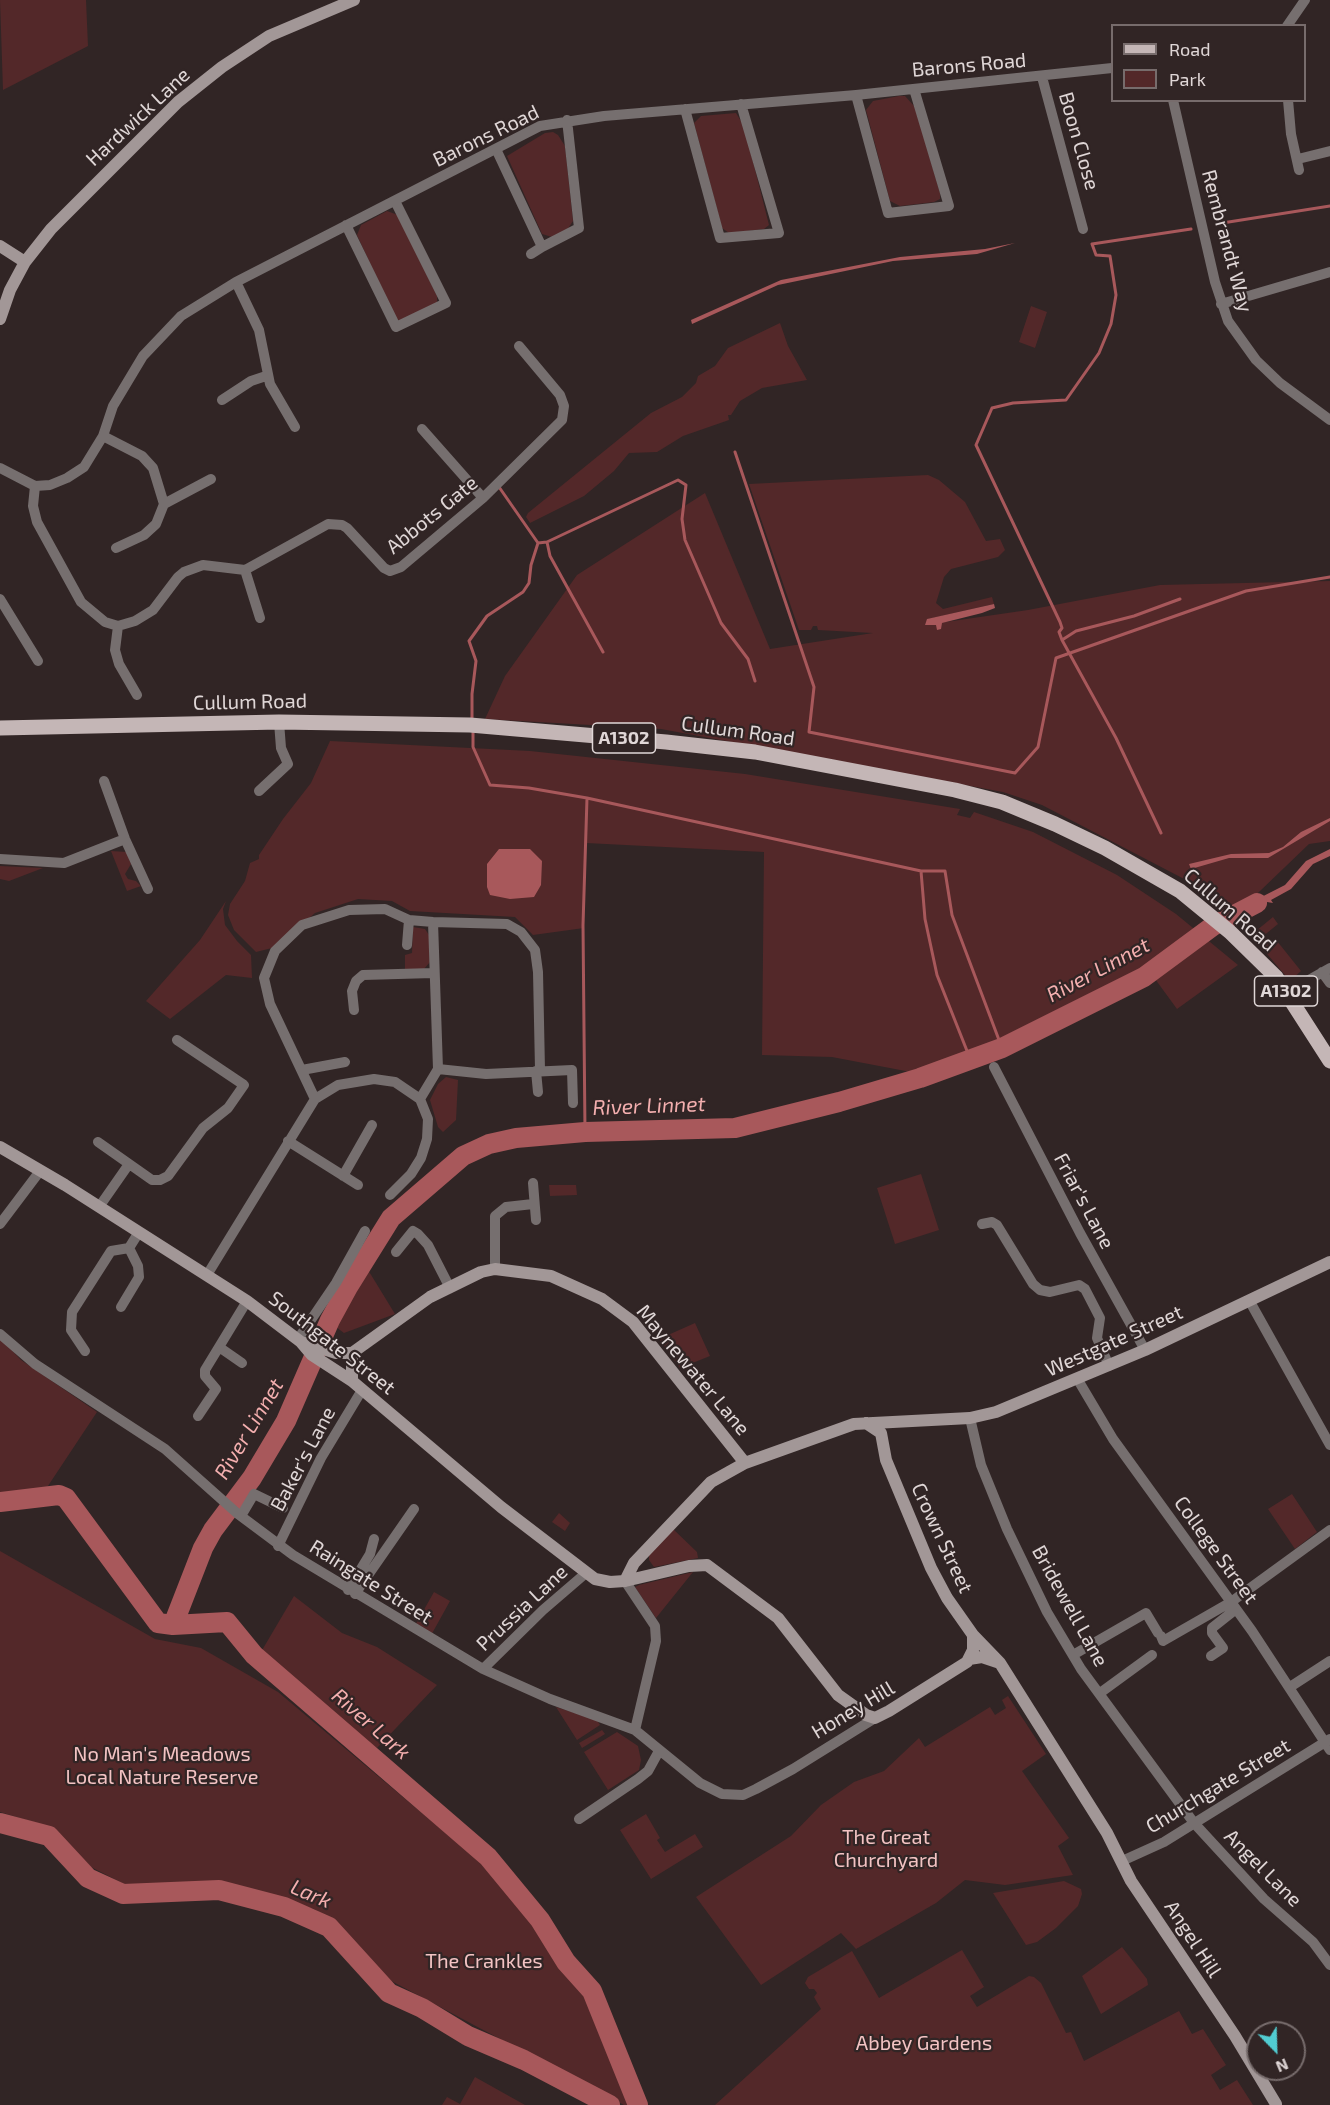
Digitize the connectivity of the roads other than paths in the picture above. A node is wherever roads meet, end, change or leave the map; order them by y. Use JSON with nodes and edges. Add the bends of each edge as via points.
{"nodes":[{"id":1,"x":354,"y":0,"type":"edge"},
{"id":2,"x":1305,"y":0,"type":"edge"},
{"id":3,"x":1288,"y":24,"type":"edge"},
{"id":4,"x":1111,"y":69,"type":"edge"},
{"id":5,"x":1042,"y":77,"type":"junction"},
{"id":6,"x":914,"y":88,"type":"junction"},
{"id":7,"x":856,"y":95,"type":"junction"},
{"id":8,"x":1173,"y":102,"type":"edge"},
{"id":9,"x":1288,"y":102,"type":"edge"},
{"id":10,"x":741,"y":104,"type":"junction"},
{"id":11,"x":684,"y":109,"type":"junction"},
{"id":12,"x":567,"y":120,"type":"junction"},
{"id":13,"x":496,"y":149,"type":"junction"},
{"id":14,"x":1330,"y":151,"type":"edge"},
{"id":15,"x":395,"y":201,"type":"junction"},
{"id":16,"x":345,"y":225,"type":"junction"},
{"id":17,"x":1083,"y":229,"type":"dead end"},
{"id":18,"x":720,"y":238,"type":"junction"},
{"id":19,"x":708,"y":240,"type":"dead end"},
{"id":20,"x":0,"y":246,"type":"edge"},
{"id":21,"x":542,"y":247,"type":"junction"},
{"id":22,"x":531,"y":254,"type":"dead end"},
{"id":23,"x":25,"y":262,"type":"junction"},
{"id":24,"x":1330,"y":272,"type":"edge"},
{"id":25,"x":236,"y":282,"type":"junction"},
{"id":26,"x":1221,"y":304,"type":"junction"},
{"id":27,"x":0,"y":319,"type":"edge"},
{"id":28,"x":519,"y":346,"type":"dead end"},
{"id":29,"x":266,"y":376,"type":"junction"},
{"id":30,"x":222,"y":400,"type":"dead end"},
{"id":31,"x":1330,"y":420,"type":"edge"},
{"id":32,"x":295,"y":427,"type":"dead end"},
{"id":33,"x":422,"y":429,"type":"dead end"},
{"id":34,"x":103,"y":436,"type":"junction"},
{"id":35,"x":0,"y":468,"type":"edge"},
{"id":36,"x":211,"y":479,"type":"dead end"},
{"id":37,"x":35,"y":486,"type":"junction"},
{"id":38,"x":483,"y":498,"type":"junction"},
{"id":39,"x":164,"y":504,"type":"junction"},
{"id":40,"x":116,"y":548,"type":"dead end"},
{"id":41,"x":245,"y":570,"type":"junction"},
{"id":42,"x":0,"y":599,"type":"edge"},
{"id":43,"x":260,"y":618,"type":"dead end"},
{"id":44,"x":118,"y":626,"type":"junction"},
{"id":45,"x":38,"y":662,"type":"dead end"},
{"id":46,"x":137,"y":695,"type":"dead end"},
{"id":47,"x":279,"y":722,"type":"junction"},
{"id":48,"x":0,"y":728,"type":"edge"},
{"id":49,"x":104,"y":781,"type":"dead end"},
{"id":50,"x":260,"y":791,"type":"dead end"},
{"id":51,"x":124,"y":839,"type":"junction"},
{"id":52,"x":0,"y":859,"type":"edge"},
{"id":53,"x":148,"y":889,"type":"dead end"},
{"id":54,"x":409,"y":920,"type":"junction"},
{"id":55,"x":433,"y":922,"type":"junction"},
{"id":56,"x":407,"y":945,"type":"dead end"},
{"id":57,"x":1326,"y":970,"type":"edge"},
{"id":58,"x":433,"y":973,"type":"junction"},
{"id":59,"x":1330,"y":983,"type":"edge"},
{"id":60,"x":1290,"y":996,"type":"junction"},
{"id":61,"x":354,"y":1010,"type":"dead end"},
{"id":62,"x":177,"y":1040,"type":"dead end"},
{"id":63,"x":1330,"y":1061,"type":"edge"},
{"id":64,"x":345,"y":1062,"type":"dead end"},
{"id":65,"x":994,"y":1067,"type":"dead end"},
{"id":66,"x":438,"y":1069,"type":"junction"},
{"id":67,"x":302,"y":1070,"type":"junction"},
{"id":68,"x":538,"y":1071,"type":"junction"},
{"id":69,"x":538,"y":1092,"type":"dead end"},
{"id":70,"x":315,"y":1098,"type":"junction"},
{"id":71,"x":420,"y":1099,"type":"junction"},
{"id":72,"x":573,"y":1103,"type":"dead end"},
{"id":73,"x":372,"y":1125,"type":"dead end"},
{"id":74,"x":288,"y":1141,"type":"junction"},
{"id":75,"x":98,"y":1142,"type":"dead end"},
{"id":76,"x":0,"y":1147,"type":"edge"},
{"id":77,"x":129,"y":1164,"type":"junction"},
{"id":78,"x":40,"y":1171,"type":"junction"},
{"id":79,"x":343,"y":1176,"type":"junction"},
{"id":80,"x":533,"y":1183,"type":"dead end"},
{"id":81,"x":358,"y":1185,"type":"dead end"},
{"id":82,"x":390,"y":1195,"type":"dead end"},
{"id":83,"x":533,"y":1204,"type":"junction"},
{"id":84,"x":99,"y":1206,"type":"junction"},
{"id":85,"x":536,"y":1220,"type":"dead end"},
{"id":86,"x":0,"y":1224,"type":"edge"},
{"id":87,"x":982,"y":1224,"type":"dead end"},
{"id":88,"x":365,"y":1231,"type":"dead end"},
{"id":89,"x":139,"y":1232,"type":"junction"},
{"id":90,"x":129,"y":1248,"type":"junction"},
{"id":91,"x":396,"y":1252,"type":"dead end"},
{"id":92,"x":1330,"y":1262,"type":"edge"},
{"id":93,"x":495,"y":1269,"type":"junction"},
{"id":94,"x":207,"y":1275,"type":"junction"},
{"id":95,"x":449,"y":1286,"type":"junction"},
{"id":96,"x":1250,"y":1300,"type":"junction"},
{"id":97,"x":247,"y":1301,"type":"junction"},
{"id":98,"x":121,"y":1307,"type":"dead end"},
{"id":99,"x":0,"y":1334,"type":"edge"},
{"id":100,"x":300,"y":1340,"type":"junction"},
{"id":101,"x":219,"y":1347,"type":"junction"},
{"id":102,"x":1145,"y":1350,"type":"junction"},
{"id":103,"x":85,"y":1352,"type":"dead end"},
{"id":104,"x":317,"y":1353,"type":"junction"},
{"id":105,"x":352,"y":1353,"type":"junction"},
{"id":106,"x":242,"y":1363,"type":"dead end"},
{"id":107,"x":1109,"y":1366,"type":"junction"},
{"id":108,"x":1078,"y":1380,"type":"junction"},
{"id":109,"x":352,"y":1381,"type":"junction"},
{"id":110,"x":362,"y":1390,"type":"junction"},
{"id":111,"x":198,"y":1416,"type":"dead end"},
{"id":112,"x":970,"y":1418,"type":"junction"},
{"id":113,"x":902,"y":1420,"type":"junction"},
{"id":114,"x":866,"y":1423,"type":"junction"},
{"id":115,"x":881,"y":1433,"type":"junction"},
{"id":116,"x":1330,"y":1445,"type":"edge"},
{"id":117,"x":745,"y":1464,"type":"junction"},
{"id":118,"x":283,"y":1508,"type":"dead end"},
{"id":119,"x":414,"y":1509,"type":"dead end"},
{"id":120,"x":240,"y":1515,"type":"junction"},
{"id":121,"x":1330,"y":1530,"type":"edge"},
{"id":122,"x":374,"y":1539,"type":"dead end"},
{"id":123,"x":278,"y":1546,"type":"junction"},
{"id":124,"x":634,"y":1563,"type":"junction"},
{"id":125,"x":586,"y":1573,"type":"junction"},
{"id":126,"x":645,"y":1576,"type":"junction"},
{"id":127,"x":625,"y":1581,"type":"junction"},
{"id":128,"x":352,"y":1592,"type":"junction"},
{"id":129,"x":1233,"y":1605,"type":"junction"},
{"id":130,"x":973,"y":1635,"type":"junction"},
{"id":131,"x":1073,"y":1655,"type":"junction"},
{"id":132,"x":1152,"y":1655,"type":"dead end"},
{"id":133,"x":1211,"y":1656,"type":"dead end"},
{"id":134,"x":969,"y":1659,"type":"junction"},
{"id":135,"x":1330,"y":1661,"type":"edge"},
{"id":136,"x":1000,"y":1663,"type":"junction"},
{"id":137,"x":483,"y":1669,"type":"junction"},
{"id":138,"x":1290,"y":1687,"type":"junction"},
{"id":139,"x":1100,"y":1693,"type":"junction"},
{"id":140,"x":875,"y":1718,"type":"junction"},
{"id":141,"x":635,"y":1730,"type":"junction"},
{"id":142,"x":1329,"y":1744,"type":"edge"},
{"id":143,"x":659,"y":1751,"type":"junction"},
{"id":144,"x":579,"y":1819,"type":"dead end"},
{"id":145,"x":1194,"y":1823,"type":"junction"},
{"id":146,"x":1122,"y":1861,"type":"junction"},
{"id":147,"x":1330,"y":1965,"type":"edge"},
{"id":148,"x":1235,"y":2036,"type":"junction"},
{"id":149,"x":1246,"y":2044,"type":"edge"},
{"id":150,"x":1270,"y":2081,"type":"edge"},
{"id":151,"x":1277,"y":2104,"type":"edge"}],
"edges":[{"from":1,"to":23,"type":"street","name":"Hardwick Lane","via":[[269,36],[178,102],[51,229]]},
{"from":2,"to":3,"type":"street"},
{"from":4,"to":5,"type":"street","name":"Barons Road"},
{"from":5,"to":6,"type":"street","name":"Barons Road"},
{"from":5,"to":17,"type":"street","name":"Boon Close","via":[[1086,215]]},
{"from":6,"to":7,"type":"street","name":"Barons Road"},
{"from":6,"to":7,"type":"street","via":[[953,206],[882,214]]},
{"from":7,"to":10,"type":"street","name":"Barons Road"},
{"from":8,"to":26,"type":"street","name":"Rembrandt Way"},
{"from":9,"to":14,"type":"street","via":[[1299,165]]},
{"from":10,"to":11,"type":"street","name":"Barons Road"},
{"from":10,"to":18,"type":"street","via":[[784,232]]},
{"from":11,"to":12,"type":"street","name":"Barons Road"},
{"from":11,"to":18,"type":"street"},
{"from":12,"to":13,"type":"street","name":"Barons Road","via":[[540,126]]},
{"from":12,"to":21,"type":"street","via":[[583,226]]},
{"from":13,"to":15,"type":"street","name":"Barons Road"},
{"from":13,"to":21,"type":"street"},
{"from":15,"to":16,"type":"street","name":"Barons Road"},
{"from":15,"to":16,"type":"street","via":[[450,301],[392,330]]},
{"from":16,"to":25,"type":"street","name":"Barons Road"},
{"from":18,"to":19,"type":"street"},
{"from":20,"to":23,"type":"street"},
{"from":21,"to":22,"type":"street"},
{"from":23,"to":27,"type":"street","name":"Hardwick Lane"},
{"from":24,"to":26,"type":"street"},
{"from":25,"to":29,"type":"street","via":[[259,330]]},
{"from":25,"to":34,"type":"street","name":"Barons Road","via":[[189,310],[162,333],[113,406]]},
{"from":26,"to":31,"type":"street","name":"Rembrandt Way","via":[[1228,321],[1256,360]]},
{"from":28,"to":38,"type":"street","name":"Abbots Gate","via":[[560,395],[563,416]]},
{"from":29,"to":30,"type":"street"},
{"from":29,"to":32,"type":"street"},
{"from":33,"to":38,"type":"street"},
{"from":34,"to":37,"type":"street","name":"Barons Road","via":[[84,467],[50,485]]},
{"from":34,"to":39,"type":"street","via":[[142,456],[153,468]]},
{"from":35,"to":37,"type":"street"},
{"from":36,"to":39,"type":"street"},
{"from":37,"to":44,"type":"street","via":[[33,506],[37,522],[81,602],[105,622]]},
{"from":38,"to":41,"type":"street","name":"Abbots Gate","via":[[395,569],[384,568],[347,528],[328,524]]},
{"from":39,"to":40,"type":"street","via":[[156,524],[144,535]]},
{"from":41,"to":43,"type":"street"},
{"from":41,"to":44,"type":"street","via":[[212,565],[195,567],[178,577],[153,610]]},
{"from":42,"to":45,"type":"street"},
{"from":44,"to":46,"type":"street","via":[[115,650]]},
{"from":47,"to":48,"type":"main road","name":"Cullum Road","number":"A1302"},
{"from":47,"to":50,"type":"street","via":[[281,748],[288,764]]},
{"from":47,"to":60,"type":"main road","name":"Cullum Road","number":"A1302","via":[[470,725],[666,742],[755,752],[1002,802],[1105,848],[1180,891],[1230,932]]},
{"from":49,"to":51,"type":"street"},
{"from":51,"to":52,"type":"street","via":[[64,863]]},
{"from":51,"to":53,"type":"street"},
{"from":54,"to":55,"type":"street"},
{"from":54,"to":56,"type":"street"},
{"from":54,"to":67,"type":"street","via":[[385,909],[349,909],[302,925],[275,951],[264,978],[265,990]]},
{"from":55,"to":58,"type":"street"},
{"from":55,"to":68,"type":"street","via":[[507,924],[521,932],[535,950]]},
{"from":57,"to":59,"type":"street"},
{"from":57,"to":60,"type":"street"},
{"from":58,"to":61,"type":"street","via":[[363,975],[352,991]]},
{"from":58,"to":66,"type":"street"},
{"from":60,"to":63,"type":"main road","name":"Cullum Road","number":"A1302"},
{"from":62,"to":77,"type":"street","via":[[244,1085],[228,1108],[203,1128],[165,1179],[152,1180]]},
{"from":64,"to":67,"type":"street"},
{"from":65,"to":102,"type":"street","name":"Friar's Lane"},
{"from":66,"to":68,"type":"street","via":[[486,1074]]},
{"from":66,"to":71,"type":"street"},
{"from":67,"to":70,"type":"street"},
{"from":68,"to":69,"type":"street"},
{"from":68,"to":72,"type":"street","via":[[572,1070]]},
{"from":70,"to":71,"type":"street","via":[[338,1085],[369,1078],[395,1082]]},
{"from":70,"to":74,"type":"street"},
{"from":71,"to":82,"type":"street","via":[[428,1119],[427,1139],[411,1174]]},
{"from":73,"to":79,"type":"street"},
{"from":74,"to":79,"type":"street"},
{"from":74,"to":94,"type":"street"},
{"from":75,"to":77,"type":"street"},
{"from":76,"to":78,"type":"street","name":"Southgate Street"},
{"from":77,"to":84,"type":"street"},
{"from":78,"to":84,"type":"street","name":"Southgate Street"},
{"from":78,"to":86,"type":"street"},
{"from":79,"to":81,"type":"street"},
{"from":80,"to":83,"type":"street"},
{"from":83,"to":85,"type":"street"},
{"from":83,"to":93,"type":"street","via":[[506,1208],[495,1216]]},
{"from":84,"to":89,"type":"street","name":"Southgate Street"},
{"from":87,"to":107,"type":"street","via":[[997,1225],[1040,1290],[1050,1292],[1079,1285],[1085,1289],[1100,1318],[1097,1338]]},
{"from":88,"to":100,"type":"street"},
{"from":89,"to":90,"type":"street"},
{"from":89,"to":94,"type":"street","name":"Southgate Street"},
{"from":90,"to":98,"type":"street","via":[[140,1272]]},
{"from":90,"to":103,"type":"street","via":[[111,1251],[72,1312],[71,1330]]},
{"from":91,"to":95,"type":"street","via":[[413,1231],[428,1245]]},
{"from":92,"to":96,"type":"street","name":"Westgate Street"},
{"from":93,"to":95,"type":"street","name":"Maynewater Lane"},
{"from":93,"to":117,"type":"street","name":"Maynewater Lane","via":[[551,1276],[602,1299],[633,1322]]},
{"from":94,"to":97,"type":"street","name":"Southgate Street"},
{"from":95,"to":105,"type":"street","name":"Maynewater Lane"},
{"from":96,"to":102,"type":"street","name":"Westgate Street"},
{"from":96,"to":116,"type":"street"},
{"from":97,"to":100,"type":"street","name":"Southgate Street"},
{"from":97,"to":101,"type":"street"},
{"from":99,"to":120,"type":"street","name":"Raingate Street","via":[[35,1364],[165,1449]]},
{"from":100,"to":104,"type":"street","name":"Southgate Street"},
{"from":101,"to":106,"type":"street"},
{"from":101,"to":111,"type":"street","via":[[204,1370],[216,1389]]},
{"from":102,"to":107,"type":"street","name":"Westgate Street"},
{"from":104,"to":105,"type":"street"},
{"from":104,"to":109,"type":"street","name":"Southgate Street"},
{"from":105,"to":109,"type":"street"},
{"from":107,"to":108,"type":"street","name":"Westgate Street"},
{"from":108,"to":112,"type":"street","name":"Westgate Street"},
{"from":108,"to":129,"type":"street","name":"College Street","via":[[1113,1439]]},
{"from":109,"to":110,"type":"street","name":"Southgate Street"},
{"from":110,"to":123,"type":"street","name":"Baker's Lane","via":[[321,1458]]},
{"from":110,"to":125,"type":"street","name":"Southgate Street"},
{"from":112,"to":113,"type":"street","name":"Westgate Street"},
{"from":112,"to":131,"type":"street","name":"Bridewell Lane","via":[[981,1465],[1007,1529],[1047,1612]]},
{"from":113,"to":114,"type":"street","name":"Westgate Street"},
{"from":113,"to":115,"type":"street","via":[[886,1426]]},
{"from":114,"to":115,"type":"street"},
{"from":114,"to":117,"type":"street","name":"Westgate Street"},
{"from":115,"to":130,"type":"street","name":"Crown Street","via":[[886,1460],[931,1569]]},
{"from":117,"to":124,"type":"street","name":"Westgate Street","via":[[711,1482]]},
{"from":118,"to":120,"type":"street","via":[[254,1494]]},
{"from":119,"to":128,"type":"street"},
{"from":120,"to":123,"type":"street","name":"Raingate Street"},
{"from":121,"to":129,"type":"street"},
{"from":122,"to":128,"type":"street"},
{"from":123,"to":128,"type":"street","name":"Raingate Street"},
{"from":124,"to":126,"type":"street"},
{"from":124,"to":127,"type":"street","name":"Westgate Street"},
{"from":125,"to":127,"type":"street","name":"Southgate Street","via":[[601,1581]]},
{"from":125,"to":137,"type":"street","name":"Prussia Lane"},
{"from":126,"to":127,"type":"street","name":"Southgate Street"},
{"from":126,"to":140,"type":"street","name":"Southgate Street","via":[[706,1565],[778,1618],[838,1695]]},
{"from":127,"to":141,"type":"street","via":[[655,1626],[656,1641]]},
{"from":128,"to":137,"type":"street","name":"Raingate Street"},
{"from":129,"to":131,"type":"street","via":[[1163,1641],[1146,1613]]},
{"from":129,"to":133,"type":"street","via":[[1212,1628],[1223,1648]]},
{"from":129,"to":138,"type":"street","name":"College Street"},
{"from":130,"to":134,"type":"street"},
{"from":130,"to":136,"type":"street","name":"Crown Street"},
{"from":131,"to":139,"type":"street","name":"Bridewell Lane"},
{"from":132,"to":139,"type":"street"},
{"from":134,"to":136,"type":"street","via":[[982,1657]]},
{"from":134,"to":140,"type":"street","name":"Honey Hill"},
{"from":135,"to":138,"type":"street"},
{"from":136,"to":146,"type":"street","name":"Crown Street"},
{"from":137,"to":141,"type":"street","name":"Raingate Street"},
{"from":138,"to":142,"type":"street","name":"College Street"},
{"from":139,"to":145,"type":"street","name":"Bridewell Lane"},
{"from":140,"to":143,"type":"street","name":"Honey Hill","via":[[743,1795],[730,1796],[700,1783]]},
{"from":141,"to":143,"type":"street"},
{"from":142,"to":145,"type":"street","name":"Churchgate Street"},
{"from":143,"to":144,"type":"street","via":[[648,1771]]},
{"from":145,"to":146,"type":"street","name":"Churchgate Street"},
{"from":145,"to":147,"type":"street","name":"Angel Lane","via":[[1264,1899],[1313,1942]]},
{"from":146,"to":148,"type":"street","name":"Angel Hill","via":[[1131,1881]]},
{"from":148,"to":149,"type":"street","name":"Angel Hill"},
{"from":148,"to":151,"type":"street","name":"Angel Hill"},
{"from":150,"to":151,"type":"street","name":"Angel Hill"}]}
